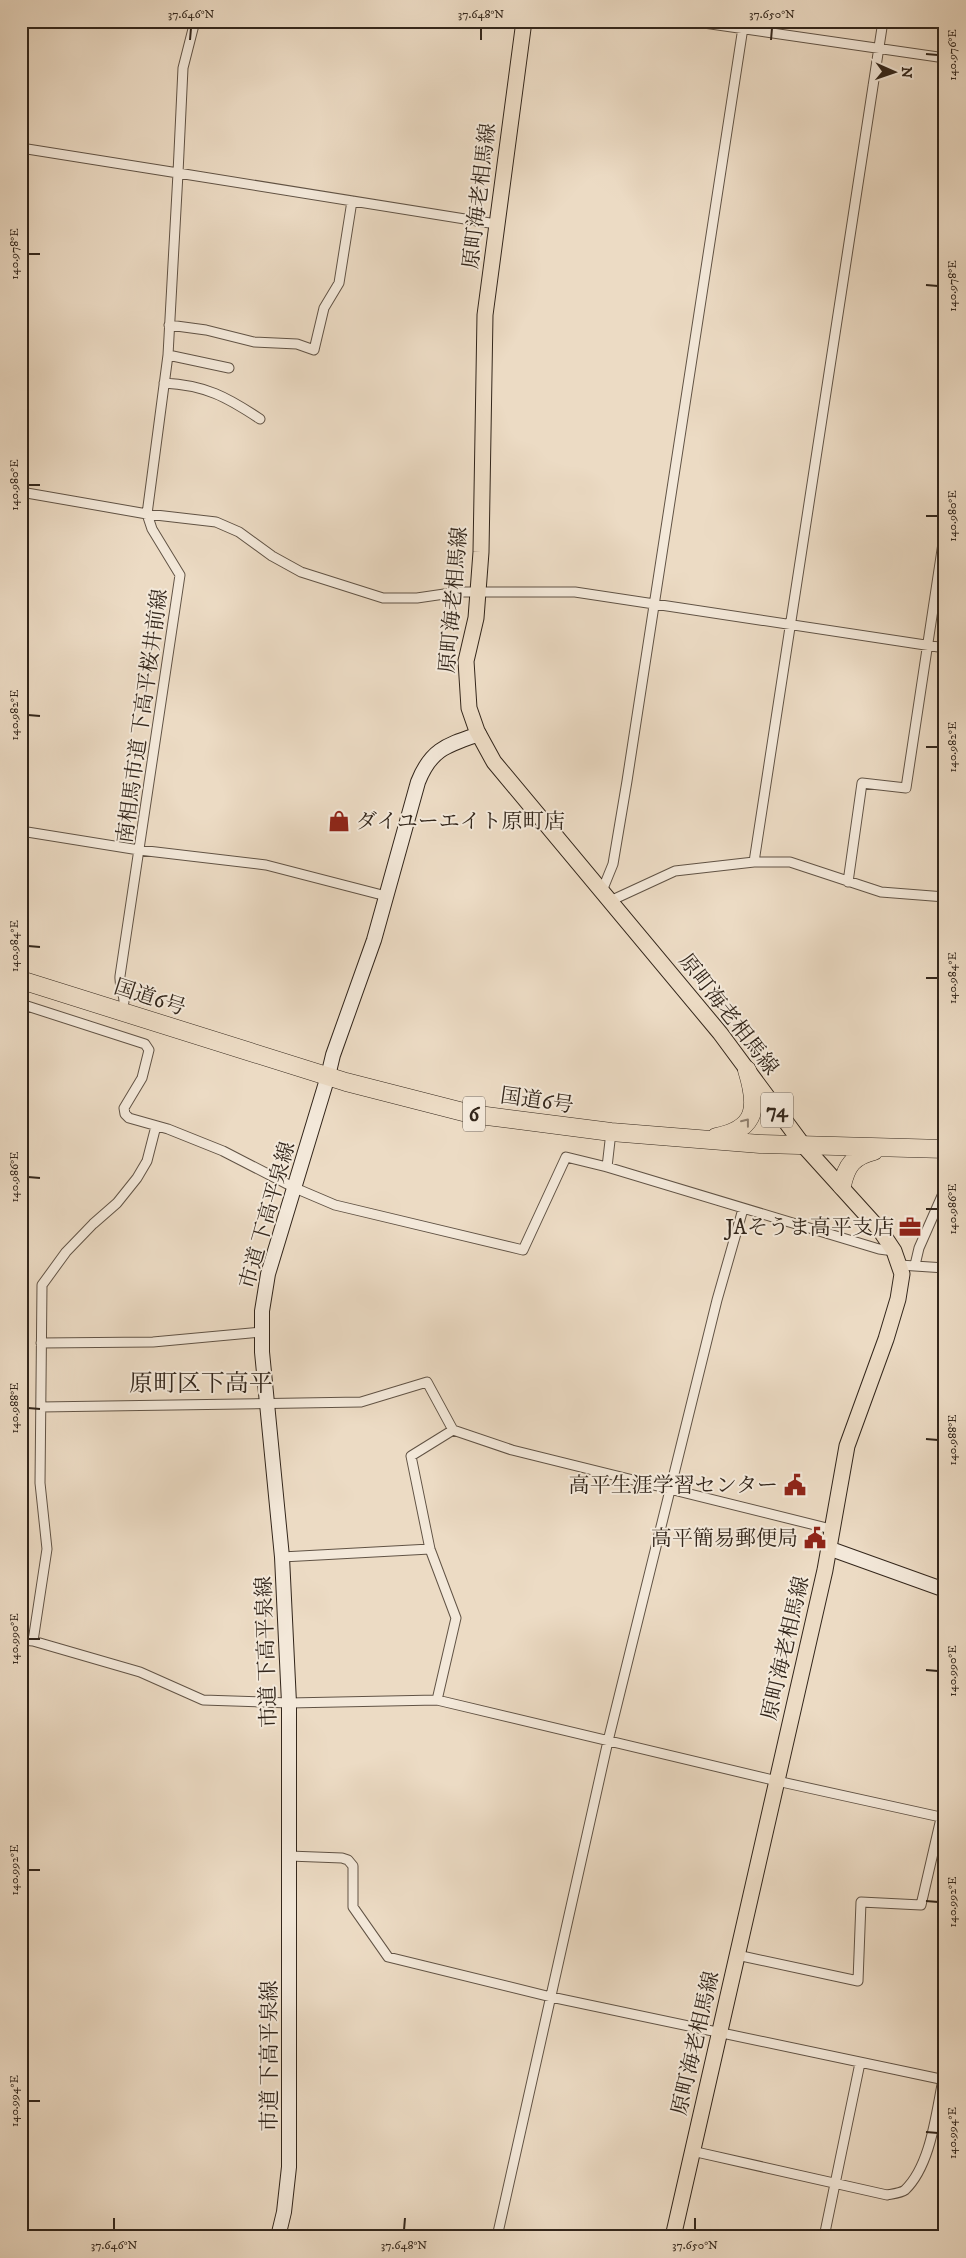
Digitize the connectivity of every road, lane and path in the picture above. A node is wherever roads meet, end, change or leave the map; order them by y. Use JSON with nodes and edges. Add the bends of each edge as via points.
{"nodes":[{"id":1,"x":195,"y":21,"type":"edge"},
{"id":2,"x":524,"y":21,"type":"edge"},
{"id":3,"x":690,"y":21,"type":"edge"},
{"id":4,"x":884,"y":21,"type":"edge"},
{"id":5,"x":744,"y":25,"type":"edge"},
{"id":6,"x":880,"y":48,"type":"junction"},
{"id":7,"x":945,"y":58,"type":"edge"},
{"id":8,"x":21,"y":148,"type":"edge"},
{"id":9,"x":178,"y":174,"type":"junction"},
{"id":10,"x":352,"y":201,"type":"junction"},
{"id":11,"x":496,"y":224,"type":"junction"},
{"id":12,"x":170,"y":325,"type":"junction"},
{"id":13,"x":168,"y":355,"type":"junction"},
{"id":14,"x":229,"y":368,"type":"dead end"},
{"id":15,"x":164,"y":383,"type":"junction"},
{"id":16,"x":260,"y":419,"type":"dead end"},
{"id":17,"x":21,"y":492,"type":"edge"},
{"id":18,"x":147,"y":514,"type":"junction"},
{"id":19,"x":945,"y":530,"type":"edge"},
{"id":20,"x":478,"y":592,"type":"junction"},
{"id":21,"x":653,"y":604,"type":"junction"},
{"id":22,"x":789,"y":625,"type":"junction"},
{"id":23,"x":927,"y":646,"type":"junction"},
{"id":24,"x":945,"y":648,"type":"edge"},
{"id":25,"x":479,"y":734,"type":"junction"},
{"id":26,"x":21,"y":831,"type":"edge"},
{"id":27,"x":140,"y":850,"type":"junction"},
{"id":28,"x":754,"y":862,"type":"junction"},
{"id":29,"x":848,"y":882,"type":"junction"},
{"id":30,"x":386,"y":896,"type":"junction"},
{"id":31,"x":606,"y":896,"type":"junction"},
{"id":32,"x":945,"y":897,"type":"edge"},
{"id":33,"x":21,"y":980,"type":"edge"},
{"id":34,"x":124,"y":1002,"type":"dead end"},
{"id":35,"x":23,"y":1005,"type":"edge"},
{"id":36,"x":21,"y":1019,"type":"edge"},
{"id":37,"x":747,"y":1070,"type":"junction"},
{"id":38,"x":328,"y":1076,"type":"junction"},
{"id":39,"x":156,"y":1126,"type":"junction"},
{"id":40,"x":611,"y":1132,"type":"junction"},
{"id":41,"x":703,"y":1140,"type":"junction"},
{"id":42,"x":803,"y":1145,"type":"junction"},
{"id":43,"x":884,"y":1149,"type":"junction"},
{"id":44,"x":945,"y":1150,"type":"edge"},
{"id":45,"x":608,"y":1167,"type":"junction"},
{"id":46,"x":842,"y":1186,"type":"junction"},
{"id":47,"x":295,"y":1188,"type":"junction"},
{"id":48,"x":945,"y":1189,"type":"edge"},
{"id":49,"x":743,"y":1209,"type":"junction"},
{"id":50,"x":894,"y":1250,"type":"junction"},
{"id":51,"x":908,"y":1265,"type":"junction"},
{"id":52,"x":945,"y":1268,"type":"edge"},
{"id":53,"x":262,"y":1332,"type":"junction"},
{"id":54,"x":40,"y":1343,"type":"junction"},
{"id":55,"x":267,"y":1404,"type":"junction"},
{"id":56,"x":41,"y":1407,"type":"junction"},
{"id":57,"x":453,"y":1430,"type":"junction"},
{"id":58,"x":671,"y":1490,"type":"junction"},
{"id":59,"x":832,"y":1529,"type":"junction"},
{"id":60,"x":828,"y":1548,"type":"junction"},
{"id":61,"x":430,"y":1549,"type":"junction"},
{"id":62,"x":282,"y":1558,"type":"junction"},
{"id":63,"x":945,"y":1590,"type":"edge"},
{"id":64,"x":21,"y":1640,"type":"edge"},
{"id":65,"x":33,"y":1641,"type":"junction"},
{"id":66,"x":437,"y":1700,"type":"junction"},
{"id":67,"x":288,"y":1703,"type":"junction"},
{"id":68,"x":608,"y":1741,"type":"junction"},
{"id":69,"x":776,"y":1780,"type":"junction"},
{"id":70,"x":945,"y":1801,"type":"edge"},
{"id":71,"x":943,"y":1817,"type":"edge"},
{"id":72,"x":289,"y":1856,"type":"junction"},
{"id":73,"x":737,"y":1955,"type":"junction"},
{"id":74,"x":551,"y":1997,"type":"junction"},
{"id":75,"x":720,"y":2031,"type":"junction"},
{"id":76,"x":860,"y":2063,"type":"junction"},
{"id":77,"x":944,"y":2080,"type":"edge"},
{"id":78,"x":692,"y":2151,"type":"junction"},
{"id":79,"x":836,"y":2184,"type":"junction"},
{"id":80,"x":278,"y":2237,"type":"edge"},
{"id":81,"x":497,"y":2237,"type":"edge"},
{"id":82,"x":673,"y":2237,"type":"edge"},
{"id":83,"x":824,"y":2237,"type":"edge"}],
"edges":[{"from":1,"to":9,"type":"street","via":[[183,68]]},
{"from":2,"to":11,"type":"main road","name":"原町海老相馬線","number":"74"},
{"from":3,"to":5,"type":"street"},
{"from":4,"to":6,"type":"street"},
{"from":5,"to":6,"type":"street"},
{"from":5,"to":21,"type":"street"},
{"from":6,"to":7,"type":"street"},
{"from":6,"to":22,"type":"street"},
{"from":8,"to":9,"type":"street"},
{"from":9,"to":10,"type":"street"},
{"from":9,"to":12,"type":"street"},
{"from":10,"to":11,"type":"street"},
{"from":10,"to":12,"type":"street","via":[[340,282],[324,308],[314,350],[297,344],[254,342]]},
{"from":11,"to":20,"type":"main road","name":"原町海老相馬線","number":"74","via":[[484,336]]},
{"from":12,"to":13,"type":"street"},
{"from":13,"to":14,"type":"street"},
{"from":13,"to":15,"type":"street"},
{"from":15,"to":16,"type":"street","via":[[192,386],[228,398]]},
{"from":15,"to":18,"type":"street"},
{"from":17,"to":18,"type":"street"},
{"from":18,"to":20,"type":"street","via":[[216,522],[239,532],[301,572],[384,598]]},
{"from":18,"to":27,"type":"street","name":"南相馬市道 下高平桜井前線","via":[[152,529],[180,575]]},
{"from":19,"to":23,"type":"street"},
{"from":20,"to":21,"type":"street","via":[[575,592]]},
{"from":20,"to":25,"type":"main road","name":"原町海老相馬線","number":"74","via":[[466,679],[469,708]]},
{"from":21,"to":22,"type":"street"},
{"from":21,"to":31,"type":"street"},
{"from":22,"to":23,"type":"street"},
{"from":22,"to":28,"type":"street"},
{"from":23,"to":24,"type":"street"},
{"from":23,"to":29,"type":"street","via":[[906,788],[862,783]]},
{"from":25,"to":30,"type":"street","name":"市道 下高平泉線","via":[[439,751],[425,764]]},
{"from":25,"to":31,"type":"main road","name":"原町海老相馬線","number":"74","via":[[494,762]]},
{"from":26,"to":27,"type":"street"},
{"from":27,"to":30,"type":"street","via":[[266,864]]},
{"from":27,"to":34,"type":"street","name":"南相馬市道 下高平桜井前線","via":[[119,986]]},
{"from":28,"to":29,"type":"street","via":[[790,862]]},
{"from":28,"to":31,"type":"street","via":[[675,871]]},
{"from":29,"to":32,"type":"street","via":[[881,892]]},
{"from":30,"to":38,"type":"street","name":"市道 下高平泉線"},
{"from":31,"to":37,"type":"main road","name":"原町海老相馬線","number":"74"},
{"from":33,"to":38,"type":"highway","name":"国道6号","number":"6"},
{"from":35,"to":36,"type":"street"},
{"from":35,"to":39,"type":"street","via":[[118,1030],[145,1044],[149,1050],[142,1078],[125,1104],[124,1112],[132,1119]]},
{"from":41,"to":37,"type":"highway","one_way":true,"via":[[736,1132],[748,1122],[754,1104]]},
{"from":37,"to":42,"type":"main road","name":"原町海老相馬線","number":"74"},
{"from":38,"to":40,"type":"highway","name":"国道6号","number":"6","via":[[471,1114]]},
{"from":38,"to":47,"type":"street","name":"市道 下高平泉線"},
{"from":39,"to":47,"type":"street","via":[[223,1151]]},
{"from":39,"to":54,"type":"street","via":[[147,1161],[138,1178],[117,1203],[78,1238],[42,1285]]},
{"from":40,"to":41,"type":"highway","name":"国道6号","number":"6"},
{"from":40,"to":45,"type":"street"},
{"from":41,"to":42,"type":"highway","name":"国道6号","number":"6"},
{"from":42,"to":43,"type":"highway","name":"国道6号","number":"6"},
{"from":42,"to":46,"type":"main road","name":"原町海老相馬線","number":"74"},
{"from":43,"to":44,"type":"highway","name":"国道6号","number":"6"},
{"from":43,"to":46,"type":"highway","via":[[853,1159],[846,1168]]},
{"from":45,"to":47,"type":"street","via":[[566,1157],[523,1250],[335,1205]]},
{"from":45,"to":49,"type":"street"},
{"from":46,"to":50,"type":"main road","name":"原町海老相馬線","number":"74"},
{"from":47,"to":53,"type":"street","name":"市道 下高平泉線","via":[[268,1274]]},
{"from":48,"to":51,"type":"street"},
{"from":49,"to":50,"type":"street","via":[[879,1249]]},
{"from":49,"to":58,"type":"street","via":[[717,1300]]},
{"from":50,"to":51,"type":"main road","name":"原町海老相馬線","number":"74"},
{"from":51,"to":52,"type":"street"},
{"from":51,"to":59,"type":"main road","name":"原町海老相馬線","number":"74","via":[[847,1446]]},
{"from":53,"to":54,"type":"street","via":[[153,1342]]},
{"from":53,"to":55,"type":"street","name":"市道 下高平泉線"},
{"from":54,"to":56,"type":"street"},
{"from":55,"to":56,"type":"street"},
{"from":55,"to":57,"type":"street","via":[[361,1402],[427,1382]]},
{"from":55,"to":62,"type":"street","name":"市道 下高平泉線"},
{"from":56,"to":65,"type":"street","via":[[40,1483],[47,1549]]},
{"from":57,"to":58,"type":"street","via":[[512,1450]]},
{"from":57,"to":61,"type":"street","via":[[411,1456]]},
{"from":58,"to":59,"type":"street"},
{"from":58,"to":68,"type":"street"},
{"from":59,"to":60,"type":"main road","name":"原町海老相馬線","number":"74"},
{"from":60,"to":63,"type":"street"},
{"from":60,"to":69,"type":"main road","name":"原町海老相馬線","number":"74"},
{"from":61,"to":62,"type":"street"},
{"from":61,"to":66,"type":"street","via":[[456,1618]]},
{"from":62,"to":67,"type":"street","name":"市道 下高平泉線"},
{"from":64,"to":65,"type":"street"},
{"from":65,"to":67,"type":"street","via":[[140,1672],[203,1700]]},
{"from":66,"to":67,"type":"street"},
{"from":66,"to":68,"type":"street"},
{"from":67,"to":72,"type":"street","name":"市道 下高平泉線"},
{"from":68,"to":69,"type":"street"},
{"from":68,"to":74,"type":"street"},
{"from":69,"to":71,"type":"street"},
{"from":69,"to":73,"type":"main road","name":"原町海老相馬線","number":"74"},
{"from":70,"to":71,"type":"street"},
{"from":71,"to":73,"type":"street","via":[[921,1905],[861,1902],[858,1981]]},
{"from":72,"to":74,"type":"street","via":[[342,1858],[354,1866],[353,1907],[388,1956]]},
{"from":72,"to":80,"type":"street","name":"市道 下高平泉線","via":[[289,2167]]},
{"from":73,"to":75,"type":"main road","name":"原町海老相馬線","number":"74"},
{"from":74,"to":75,"type":"street"},
{"from":74,"to":81,"type":"street"},
{"from":75,"to":76,"type":"street"},
{"from":75,"to":78,"type":"main road","name":"原町海老相馬線","number":"74"},
{"from":76,"to":77,"type":"street"},
{"from":76,"to":79,"type":"street"},
{"from":77,"to":79,"type":"street","via":[[928,2150],[904,2191],[887,2195]]},
{"from":78,"to":79,"type":"street"},
{"from":78,"to":82,"type":"main road","name":"原町海老相馬線","number":"74"},
{"from":79,"to":83,"type":"street"}]}
